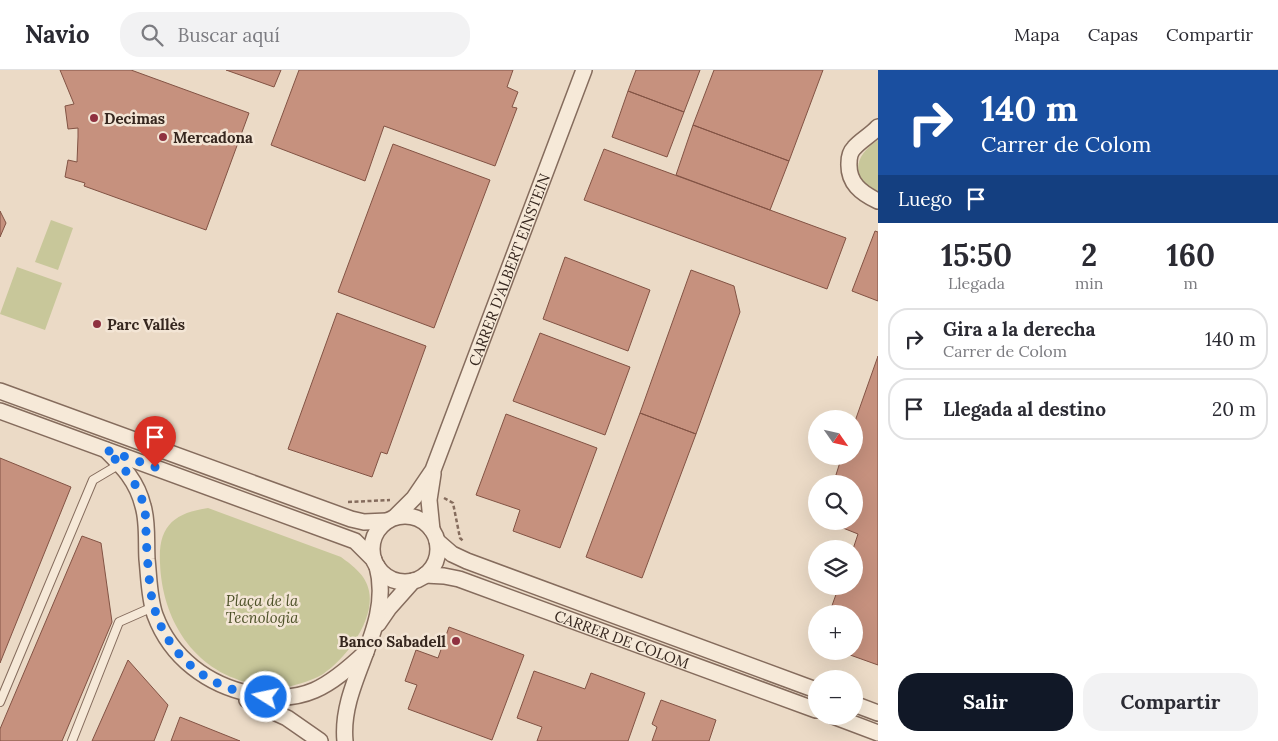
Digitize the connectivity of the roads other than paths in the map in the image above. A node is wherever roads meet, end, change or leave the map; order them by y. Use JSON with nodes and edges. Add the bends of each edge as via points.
{"nodes":[{"id":1,"x":584,"y":70,"type":"edge"},
{"id":2,"x":878,"y":127,"type":"edge"},
{"id":3,"x":878,"y":201,"type":"edge"},
{"id":4,"x":0,"y":391,"type":"edge"},
{"id":5,"x":0,"y":411,"type":"edge"},
{"id":6,"x":106,"y":450,"type":"junction"},
{"id":7,"x":120,"y":464,"type":"junction"},
{"id":8,"x":433,"y":470,"type":"junction"},
{"id":9,"x":391,"y":519,"type":"junction"},
{"id":10,"x":434,"y":535,"type":"junction"},
{"id":11,"x":375,"y":563,"type":"junction"},
{"id":12,"x":419,"y":578,"type":"junction"},
{"id":13,"x":153,"y":607,"type":"junction"},
{"id":14,"x":374,"y":629,"type":"junction"},
{"id":15,"x":366,"y":652,"type":"junction"},
{"id":16,"x":808,"y":687,"type":"edge"},
{"id":17,"x":230,"y":690,"type":"junction"},
{"id":18,"x":0,"y":702,"type":"edge"},
{"id":19,"x":808,"y":707,"type":"edge"},
{"id":20,"x":863,"y":707,"type":"edge"},
{"id":21,"x":878,"y":713,"type":"edge"},
{"id":22,"x":857,"y":725,"type":"edge"},
{"id":23,"x":878,"y":733,"type":"edge"},
{"id":24,"x":72,"y":741,"type":"edge"},
{"id":25,"x":320,"y":741,"type":"edge"},
{"id":26,"x":344,"y":741,"type":"edge"}],
"edges":[{"from":1,"to":8,"type":"street","name":"CARRER D'ALBERT EINSTEIN"},
{"from":2,"to":3,"type":"street","via":[[853,149],[849,164],[855,185]]},
{"from":4,"to":9,"type":"street","via":[[352,519],[364,522]]},
{"from":5,"to":6,"type":"street"},
{"from":6,"to":7,"type":"street"},
{"from":6,"to":11,"type":"street","via":[[355,540]]},
{"from":7,"to":13,"type":"street","via":[[129,473],[144,507]]},
{"from":7,"to":18,"type":"lane","via":[[93,480]]},
{"from":8,"to":9,"type":"street","name":"CARRER D'ALBERT EINSTEIN","via":[[414,498]]},
{"from":8,"to":10,"type":"street","name":"CARRER D'ALBERT EINSTEIN","via":[[430,491]]},
{"from":9,"to":10,"type":"street","via":[[411,516],[419,519]]},
{"from":9,"to":11,"type":"street","via":[[378,530],[373,542]]},
{"from":10,"to":12,"type":"street","via":[[435,563]]},
{"from":10,"to":16,"type":"street","name":"CARRER DE COLOM","via":[[452,554],[467,561]]},
{"from":11,"to":12,"type":"street","via":[[390,579],[399,582]]},
{"from":11,"to":14,"type":"street","via":[[380,594]]},
{"from":12,"to":14,"type":"street","via":[[389,608]]},
{"from":12,"to":19,"type":"street","name":"CARRER DE COLOM","via":[[444,576],[459,579]]},
{"from":13,"to":17,"type":"street","via":[[166,637],[178,653],[192,668]]},
{"from":13,"to":24,"type":"lane","via":[[118,622]]},
{"from":14,"to":15,"type":"street"},
{"from":15,"to":17,"type":"street","via":[[333,681],[306,694],[276,698]]},
{"from":15,"to":26,"type":"street","via":[[348,704]]},
{"from":17,"to":25,"type":"street","via":[[287,718]]},
{"from":20,"to":21,"type":"street"},
{"from":22,"to":23,"type":"street"}]}
